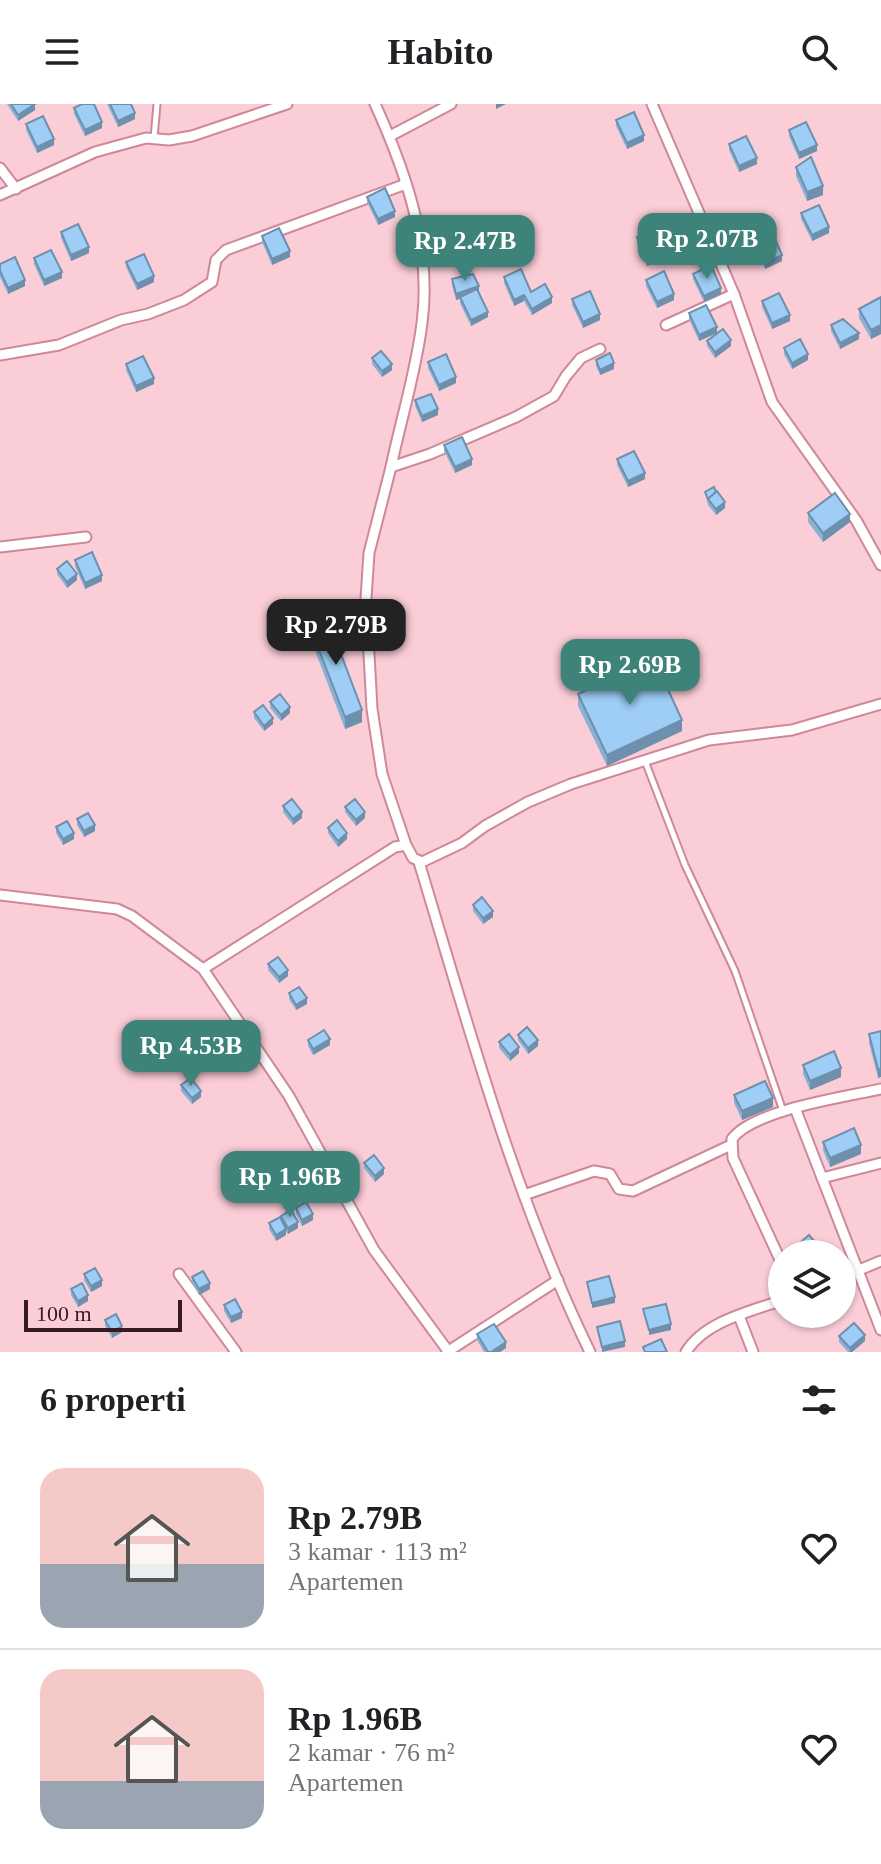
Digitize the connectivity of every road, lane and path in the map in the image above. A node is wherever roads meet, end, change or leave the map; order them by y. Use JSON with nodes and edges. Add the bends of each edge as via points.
{"nodes":[{"id":1,"x":157,"y":104,"type":"edge"},
{"id":2,"x":287,"y":104,"type":"edge"},
{"id":3,"x":375,"y":104,"type":"edge"},
{"id":4,"x":451,"y":104,"type":"edge"},
{"id":5,"x":652,"y":104,"type":"edge"},
{"id":6,"x":390,"y":136,"type":"junction"},
{"id":7,"x":154,"y":138,"type":"junction"},
{"id":8,"x":0,"y":168,"type":"edge"},
{"id":9,"x":406,"y":184,"type":"junction"},
{"id":10,"x":16,"y":189,"type":"junction"},
{"id":11,"x":0,"y":195,"type":"edge"},
{"id":12,"x":734,"y":294,"type":"junction"},
{"id":13,"x":666,"y":325,"type":"dead end"},
{"id":14,"x":600,"y":349,"type":"dead end"},
{"id":15,"x":0,"y":355,"type":"edge"},
{"id":16,"x":391,"y":467,"type":"junction"},
{"id":17,"x":86,"y":537,"type":"dead end"},
{"id":18,"x":0,"y":547,"type":"edge"},
{"id":19,"x":881,"y":565,"type":"edge"},
{"id":20,"x":881,"y":704,"type":"edge"},
{"id":21,"x":645,"y":761,"type":"junction"},
{"id":22,"x":406,"y":845,"type":"junction"},
{"id":23,"x":419,"y":862,"type":"junction"},
{"id":24,"x":0,"y":895,"type":"edge"},
{"id":25,"x":203,"y":969,"type":"junction"},
{"id":26,"x":881,"y":1089,"type":"edge"},
{"id":27,"x":795,"y":1108,"type":"junction"},
{"id":28,"x":783,"y":1112,"type":"junction"},
{"id":29,"x":731,"y":1145,"type":"junction"},
{"id":30,"x":881,"y":1163,"type":"edge"},
{"id":31,"x":822,"y":1178,"type":"junction"},
{"id":32,"x":524,"y":1195,"type":"junction"},
{"id":33,"x":771,"y":1240,"type":"edge"},
{"id":34,"x":881,"y":1261,"type":"edge"},
{"id":35,"x":858,"y":1271,"type":"junction"},
{"id":36,"x":179,"y":1274,"type":"dead end"},
{"id":37,"x":558,"y":1280,"type":"junction"},
{"id":38,"x":768,"y":1305,"type":"edge"},
{"id":39,"x":739,"y":1316,"type":"junction"},
{"id":40,"x":881,"y":1330,"type":"edge"},
{"id":41,"x":236,"y":1352,"type":"edge"},
{"id":42,"x":448,"y":1352,"type":"edge"},
{"id":43,"x":590,"y":1352,"type":"edge"},
{"id":44,"x":686,"y":1352,"type":"edge"},
{"id":45,"x":753,"y":1352,"type":"edge"}],
"edges":[{"from":1,"to":7,"type":"lane"},
{"from":2,"to":7,"type":"street","via":[[192,136]]},
{"from":3,"to":6,"type":"street"},
{"from":4,"to":6,"type":"street"},
{"from":5,"to":12,"type":"street"},
{"from":6,"to":9,"type":"street"},
{"from":7,"to":10,"type":"street","via":[[95,152]]},
{"from":8,"to":10,"type":"street"},
{"from":9,"to":15,"type":"street","via":[[226,250],[216,260],[212,282],[184,300],[59,345]]},
{"from":9,"to":16,"type":"street","via":[[417,218],[424,298]]},
{"from":10,"to":11,"type":"street"},
{"from":12,"to":13,"type":"street"},
{"from":12,"to":19,"type":"street","via":[[772,402],[856,520]]},
{"from":14,"to":16,"type":"street","via":[[574,364],[545,401]]},
{"from":16,"to":22,"type":"street","via":[[369,553],[366,599],[372,709],[382,774]]},
{"from":17,"to":18,"type":"street"},
{"from":20,"to":21,"type":"street","via":[[792,730],[709,740]]},
{"from":21,"to":23,"type":"street","via":[[528,802],[462,843]]},
{"from":21,"to":28,"type":"lane","via":[[680,853],[735,971]]},
{"from":22,"to":23,"type":"street"},
{"from":22,"to":25,"type":"street","via":[[395,847]]},
{"from":23,"to":32,"type":"street"},
{"from":24,"to":25,"type":"street","via":[[117,909]]},
{"from":25,"to":42,"type":"street","via":[[289,1096],[374,1250]]},
{"from":26,"to":27,"type":"street"},
{"from":27,"to":28,"type":"street"},
{"from":27,"to":31,"type":"street"},
{"from":28,"to":29,"type":"street","via":[[744,1128]]},
{"from":29,"to":32,"type":"street","via":[[633,1191],[619,1189],[610,1174],[594,1171]]},
{"from":29,"to":33,"type":"street"},
{"from":30,"to":31,"type":"street"},
{"from":31,"to":35,"type":"street"},
{"from":32,"to":37,"type":"street"},
{"from":34,"to":35,"type":"street"},
{"from":35,"to":40,"type":"street"},
{"from":36,"to":41,"type":"street"},
{"from":37,"to":42,"type":"street"},
{"from":37,"to":43,"type":"street"},
{"from":38,"to":39,"type":"street"},
{"from":39,"to":44,"type":"street","via":[[702,1334]]},
{"from":39,"to":45,"type":"street"}]}
